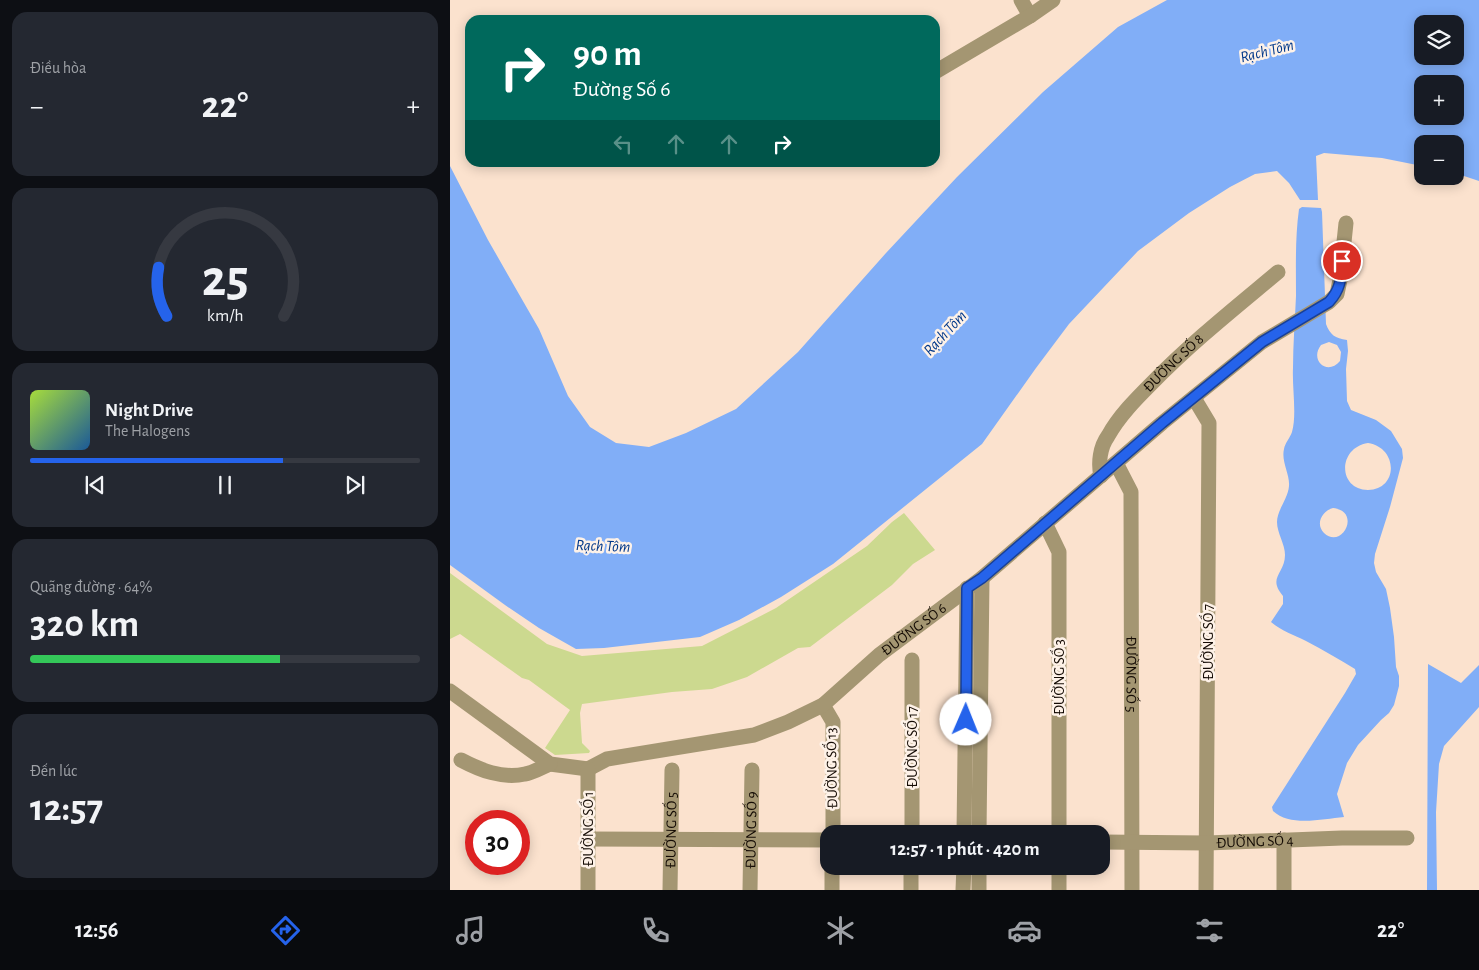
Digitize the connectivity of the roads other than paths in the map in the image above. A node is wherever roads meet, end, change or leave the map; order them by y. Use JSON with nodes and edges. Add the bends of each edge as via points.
{"nodes":[{"id":1,"x":1021,"y":0,"type":"edge"},
{"id":2,"x":1053,"y":0,"type":"edge"},
{"id":3,"x":1030,"y":16,"type":"junction"},
{"id":4,"x":940,"y":69,"type":"edge"},
{"id":5,"x":1346,"y":223,"type":"dead end"},
{"id":6,"x":1278,"y":272,"type":"dead end"},
{"id":7,"x":1194,"y":398,"type":"junction"},
{"id":8,"x":1116,"y":463,"type":"junction"},
{"id":9,"x":1101,"y":476,"type":"junction"},
{"id":10,"x":1045,"y":523,"type":"junction"},
{"id":11,"x":982,"y":578,"type":"junction"},
{"id":12,"x":967,"y":588,"type":"junction"},
{"id":13,"x":912,"y":660,"type":"dead end"},
{"id":14,"x":450,"y":691,"type":"edge"},
{"id":15,"x":823,"y":705,"type":"junction"},
{"id":16,"x":461,"y":760,"type":"dead end"},
{"id":17,"x":550,"y":764,"type":"junction"},
{"id":18,"x":588,"y":769,"type":"junction"},
{"id":19,"x":672,"y":770,"type":"dead end"},
{"id":20,"x":752,"y":770,"type":"dead end"},
{"id":21,"x":833,"y":825,"type":"edge"},
{"id":22,"x":912,"y":825,"type":"edge"},
{"id":23,"x":964,"y":825,"type":"edge"},
{"id":24,"x":980,"y":825,"type":"edge"},
{"id":25,"x":1059,"y":825,"type":"edge"},
{"id":26,"x":588,"y":838,"type":"junction"},
{"id":27,"x":1407,"y":838,"type":"dead end"},
{"id":28,"x":670,"y":839,"type":"junction"},
{"id":29,"x":751,"y":839,"type":"junction"},
{"id":30,"x":820,"y":840,"type":"edge"},
{"id":31,"x":1284,"y":840,"type":"junction"},
{"id":32,"x":1110,"y":842,"type":"edge"},
{"id":33,"x":1132,"y":842,"type":"junction"},
{"id":34,"x":1207,"y":843,"type":"junction"},
{"id":35,"x":832,"y":875,"type":"edge"},
{"id":36,"x":911,"y":875,"type":"edge"},
{"id":37,"x":964,"y":875,"type":"edge"},
{"id":38,"x":979,"y":875,"type":"edge"},
{"id":39,"x":1059,"y":875,"type":"edge"},
{"id":40,"x":588,"y":890,"type":"edge"},
{"id":41,"x":670,"y":890,"type":"edge"},
{"id":42,"x":750,"y":890,"type":"edge"},
{"id":43,"x":832,"y":890,"type":"edge"},
{"id":44,"x":911,"y":890,"type":"edge"},
{"id":45,"x":963,"y":890,"type":"edge"},
{"id":46,"x":979,"y":890,"type":"edge"},
{"id":47,"x":1059,"y":890,"type":"edge"},
{"id":48,"x":1132,"y":890,"type":"edge"},
{"id":49,"x":1206,"y":890,"type":"edge"},
{"id":50,"x":1284,"y":890,"type":"edge"}],
"edges":[{"from":1,"to":3,"type":"street"},
{"from":2,"to":3,"type":"street"},
{"from":3,"to":4,"type":"street"},
{"from":5,"to":7,"type":"street","name":"ĐƯỜNG SỐ 6","via":[[1337,294],[1262,342]]},
{"from":6,"to":9,"type":"street","name":"ĐƯỜNG SỐ 8","via":[[1190,345],[1138,398],[1107,436],[1100,458]]},
{"from":7,"to":8,"type":"street","name":"ĐƯỜNG SỐ 6"},
{"from":7,"to":34,"type":"street","name":"ĐƯỜNG SỐ 7","via":[[1209,423]]},
{"from":8,"to":9,"type":"street","name":"ĐƯỜNG SỐ 6"},
{"from":8,"to":33,"type":"street","name":"ĐƯỜNG SỐ 5","via":[[1131,492]]},
{"from":9,"to":10,"type":"street","name":"ĐƯỜNG SỐ 6"},
{"from":10,"to":11,"type":"street","name":"ĐƯỜNG SỐ 6"},
{"from":10,"to":25,"type":"street","name":"ĐƯỜNG SỐ 3","via":[[1059,552]]},
{"from":11,"to":12,"type":"street","name":"ĐƯỜNG SỐ 6"},
{"from":11,"to":24,"type":"street"},
{"from":12,"to":15,"type":"street","name":"ĐƯỜNG SỐ 6","via":[[879,655]]},
{"from":12,"to":23,"type":"street"},
{"from":13,"to":22,"type":"street","name":"ĐƯỜNG SỐ 17"},
{"from":14,"to":17,"type":"street"},
{"from":15,"to":18,"type":"street","name":"ĐƯỜNG SỐ 6","via":[[754,735],[607,759]]},
{"from":15,"to":21,"type":"street","name":"ĐƯỜNG SỐ 13","via":[[833,722]]},
{"from":16,"to":17,"type":"street","via":[[481,770],[504,775],[525,774]]},
{"from":17,"to":18,"type":"street"},
{"from":18,"to":26,"type":"street","name":"ĐƯỜNG SỐ 1"},
{"from":19,"to":28,"type":"street","name":"ĐƯỜNG SỐ 5"},
{"from":20,"to":29,"type":"street","name":"ĐƯỜNG SỐ 9"},
{"from":26,"to":28,"type":"street"},
{"from":26,"to":40,"type":"street","name":"ĐƯỜNG SỐ 1"},
{"from":27,"to":31,"type":"street","name":"ĐƯỜNG SỐ 4"},
{"from":28,"to":29,"type":"street"},
{"from":28,"to":41,"type":"street","name":"ĐƯỜNG SỐ 5"},
{"from":29,"to":30,"type":"street"},
{"from":29,"to":42,"type":"street","name":"ĐƯỜNG SỐ 9"},
{"from":31,"to":34,"type":"street","name":"ĐƯỜNG SỐ 4"},
{"from":31,"to":50,"type":"street"},
{"from":32,"to":33,"type":"street","name":"ĐƯỜNG SỐ 4"},
{"from":33,"to":34,"type":"street","name":"ĐƯỜNG SỐ 4"},
{"from":33,"to":48,"type":"street","name":"ĐƯỜNG SỐ 5"},
{"from":34,"to":49,"type":"street","name":"ĐƯỜNG SỐ 7"},
{"from":35,"to":43,"type":"street"},
{"from":36,"to":44,"type":"street"},
{"from":37,"to":45,"type":"street"},
{"from":38,"to":46,"type":"street"},
{"from":39,"to":47,"type":"street"}]}
